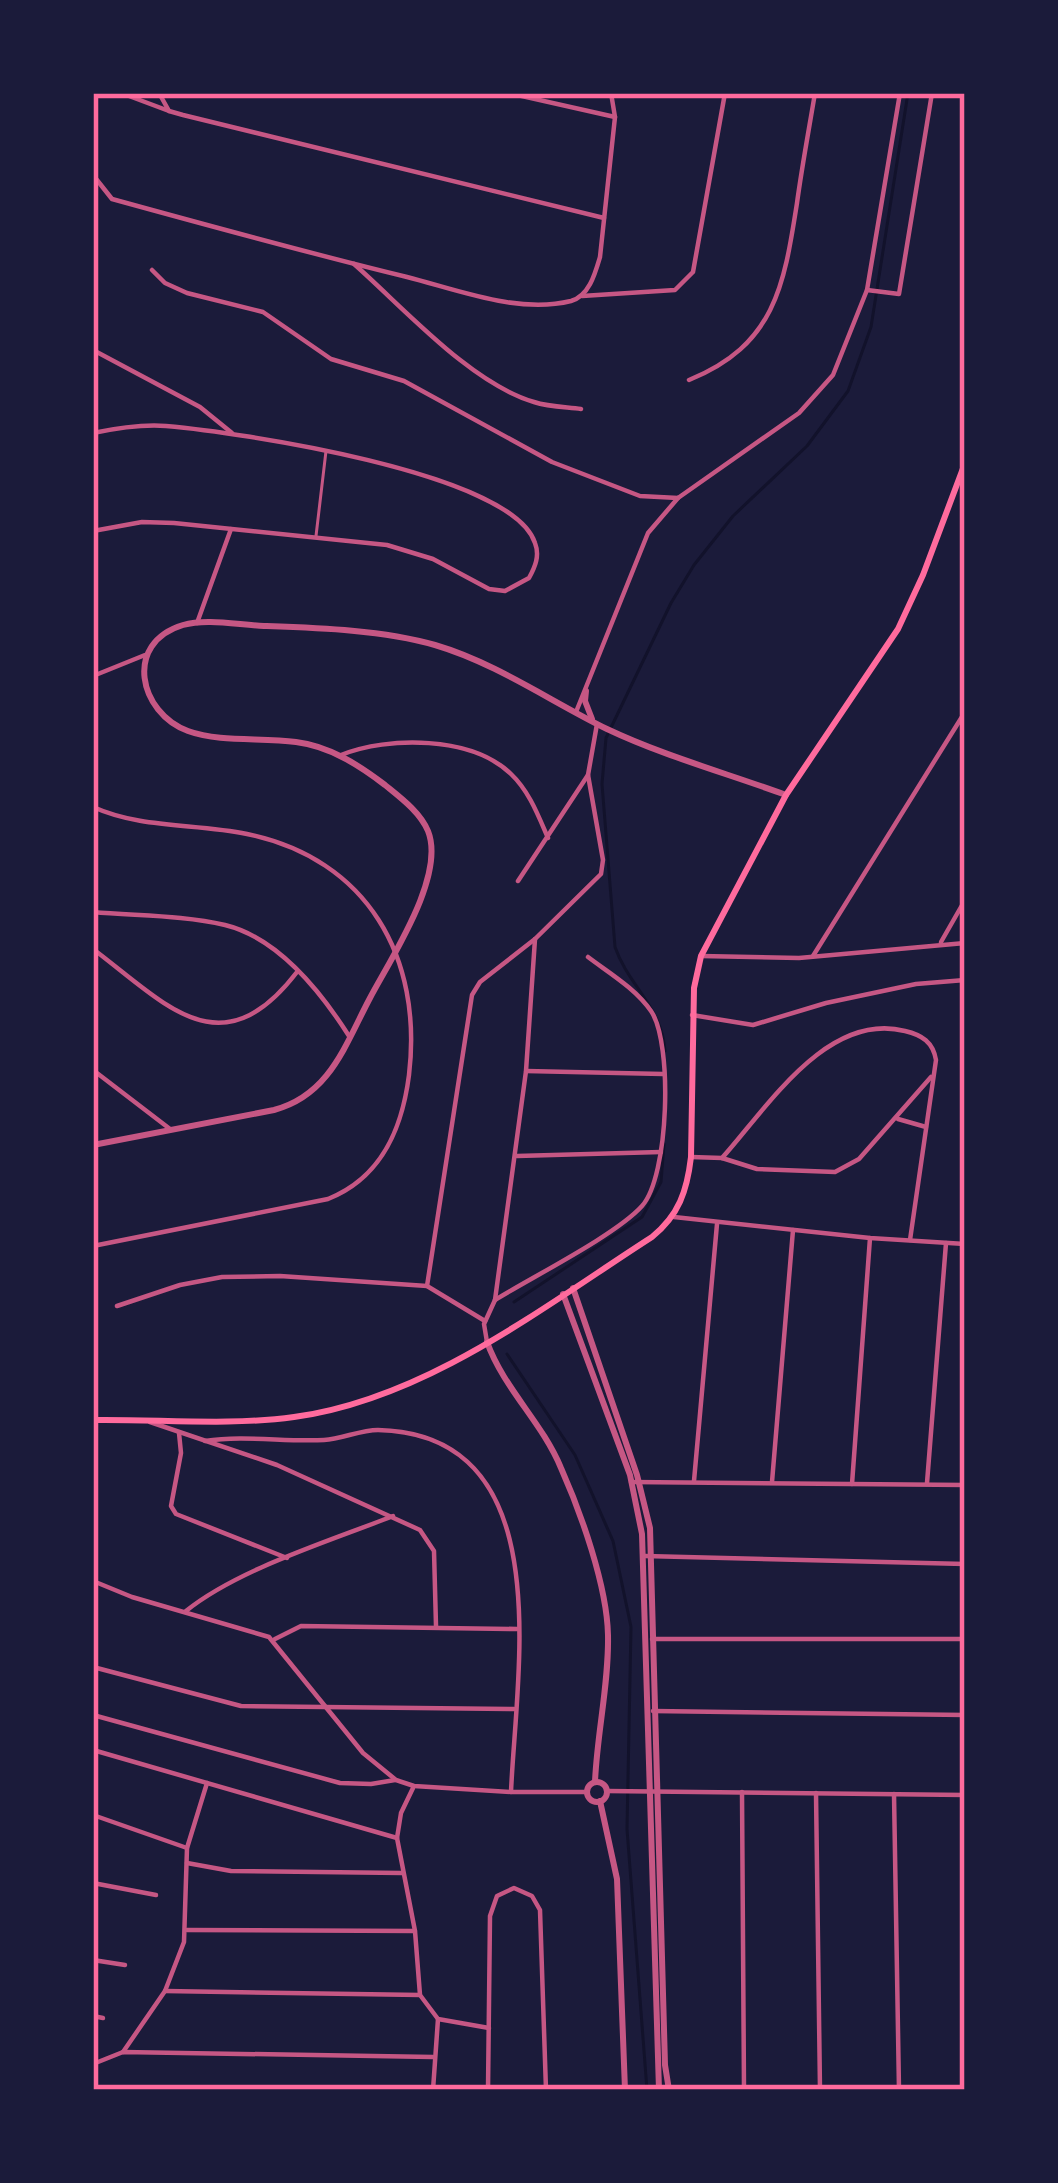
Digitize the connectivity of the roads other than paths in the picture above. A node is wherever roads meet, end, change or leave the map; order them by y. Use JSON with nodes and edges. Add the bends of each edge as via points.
{"nodes":[{"id":1,"x":121,"y":93,"type":"edge"},
{"id":2,"x":159,"y":93,"type":"edge"},
{"id":3,"x":508,"y":93,"type":"edge"},
{"id":4,"x":549,"y":93,"type":"edge"},
{"id":5,"x":611,"y":93,"type":"edge"},
{"id":6,"x":725,"y":93,"type":"edge"},
{"id":7,"x":815,"y":93,"type":"edge"},
{"id":8,"x":900,"y":93,"type":"edge"},
{"id":9,"x":932,"y":93,"type":"edge"},
{"id":10,"x":554,"y":104,"type":"junction"},
{"id":11,"x":170,"y":111,"type":"junction"},
{"id":12,"x":615,"y":117,"type":"junction"},
{"id":13,"x":93,"y":175,"type":"edge"},
{"id":14,"x":605,"y":218,"type":"junction"},
{"id":15,"x":353,"y":264,"type":"junction"},
{"id":16,"x":152,"y":271,"type":"dead end"},
{"id":17,"x":870,"y":290,"type":"junction"},
{"id":18,"x":582,"y":296,"type":"junction"},
{"id":19,"x":93,"y":350,"type":"edge"},
{"id":20,"x":689,"y":380,"type":"dead end"},
{"id":21,"x":581,"y":409,"type":"dead end"},
{"id":22,"x":93,"y":433,"type":"edge"},
{"id":23,"x":236,"y":437,"type":"junction"},
{"id":24,"x":326,"y":451,"type":"junction"},
{"id":25,"x":965,"y":463,"type":"edge"},
{"id":26,"x":678,"y":498,"type":"junction"},
{"id":27,"x":231,"y":529,"type":"junction"},
{"id":28,"x":93,"y":532,"type":"edge"},
{"id":29,"x":316,"y":538,"type":"junction"},
{"id":30,"x":197,"y":622,"type":"junction"},
{"id":31,"x":145,"y":655,"type":"junction"},
{"id":32,"x":93,"y":676,"type":"edge"},
{"id":33,"x":586,"y":691,"type":"junction"},
{"id":34,"x":580,"y":702,"type":"junction"},
{"id":35,"x":566,"y":707,"type":"junction"},
{"id":36,"x":576,"y":712,"type":"junction"},
{"id":37,"x":965,"y":712,"type":"edge"},
{"id":38,"x":597,"y":724,"type":"junction"},
{"id":39,"x":341,"y":755,"type":"junction"},
{"id":40,"x":588,"y":775,"type":"junction"},
{"id":41,"x":786,"y":795,"type":"junction"},
{"id":42,"x":93,"y":807,"type":"edge"},
{"id":43,"x":548,"y":838,"type":"junction"},
{"id":44,"x":518,"y":881,"type":"dead end"},
{"id":45,"x":965,"y":900,"type":"edge"},
{"id":46,"x":93,"y":912,"type":"edge"},
{"id":47,"x":535,"y":939,"type":"junction"},
{"id":48,"x":965,"y":943,"type":"edge"},
{"id":49,"x":940,"y":944,"type":"junction"},
{"id":50,"x":93,"y":949,"type":"edge"},
{"id":51,"x":395,"y":950,"type":"junction"},
{"id":52,"x":701,"y":956,"type":"junction"},
{"id":53,"x":813,"y":956,"type":"junction"},
{"id":54,"x":588,"y":957,"type":"dead end"},
{"id":55,"x":297,"y":971,"type":"junction"},
{"id":56,"x":965,"y":980,"type":"edge"},
{"id":57,"x":692,"y":1015,"type":"junction"},
{"id":58,"x":350,"y":1036,"type":"junction"},
{"id":59,"x":93,"y":1070,"type":"edge"},
{"id":60,"x":526,"y":1071,"type":"junction"},
{"id":61,"x":934,"y":1072,"type":"junction"},
{"id":62,"x":663,"y":1075,"type":"junction"},
{"id":63,"x":898,"y":1119,"type":"junction"},
{"id":64,"x":926,"y":1126,"type":"junction"},
{"id":65,"x":170,"y":1129,"type":"junction"},
{"id":66,"x":93,"y":1145,"type":"edge"},
{"id":67,"x":661,"y":1153,"type":"junction"},
{"id":68,"x":515,"y":1156,"type":"junction"},
{"id":69,"x":691,"y":1157,"type":"junction"},
{"id":70,"x":722,"y":1158,"type":"junction"},
{"id":71,"x":674,"y":1217,"type":"junction"},
{"id":72,"x":717,"y":1224,"type":"junction"},
{"id":73,"x":793,"y":1231,"type":"junction"},
{"id":74,"x":870,"y":1238,"type":"junction"},
{"id":75,"x":910,"y":1240,"type":"junction"},
{"id":76,"x":946,"y":1243,"type":"junction"},
{"id":77,"x":965,"y":1244,"type":"edge"},
{"id":78,"x":93,"y":1246,"type":"edge"},
{"id":79,"x":428,"y":1286,"type":"junction"},
{"id":80,"x":573,"y":1288,"type":"junction"},
{"id":81,"x":563,"y":1294,"type":"junction"},
{"id":82,"x":495,"y":1300,"type":"junction"},
{"id":83,"x":117,"y":1306,"type":"dead end"},
{"id":84,"x":485,"y":1321,"type":"junction"},
{"id":85,"x":487,"y":1342,"type":"junction"},
{"id":86,"x":145,"y":1419,"type":"junction"},
{"id":87,"x":93,"y":1420,"type":"edge"},
{"id":88,"x":179,"y":1433,"type":"junction"},
{"id":89,"x":205,"y":1442,"type":"junction"},
{"id":90,"x":694,"y":1481,"type":"junction"},
{"id":91,"x":636,"y":1482,"type":"junction"},
{"id":92,"x":772,"y":1482,"type":"junction"},
{"id":93,"x":852,"y":1484,"type":"junction"},
{"id":94,"x":927,"y":1484,"type":"junction"},
{"id":95,"x":965,"y":1485,"type":"edge"},
{"id":96,"x":393,"y":1516,"type":"junction"},
{"id":97,"x":648,"y":1557,"type":"junction"},
{"id":98,"x":287,"y":1558,"type":"junction"},
{"id":99,"x":965,"y":1564,"type":"edge"},
{"id":100,"x":93,"y":1580,"type":"edge"},
{"id":101,"x":185,"y":1612,"type":"junction"},
{"id":102,"x":436,"y":1626,"type":"junction"},
{"id":103,"x":517,"y":1629,"type":"junction"},
{"id":104,"x":651,"y":1639,"type":"junction"},
{"id":105,"x":965,"y":1639,"type":"edge"},
{"id":106,"x":274,"y":1640,"type":"junction"},
{"id":107,"x":93,"y":1666,"type":"edge"},
{"id":108,"x":324,"y":1708,"type":"junction"},
{"id":109,"x":514,"y":1709,"type":"junction"},
{"id":110,"x":652,"y":1711,"type":"junction"},
{"id":111,"x":93,"y":1715,"type":"edge"},
{"id":112,"x":965,"y":1715,"type":"edge"},
{"id":113,"x":93,"y":1750,"type":"edge"},
{"id":114,"x":396,"y":1780,"type":"junction"},
{"id":115,"x":595,"y":1782,"type":"junction"},
{"id":116,"x":207,"y":1783,"type":"junction"},
{"id":117,"x":414,"y":1786,"type":"junction"},
{"id":118,"x":610,"y":1791,"type":"junction"},
{"id":119,"x":655,"y":1791,"type":"junction"},
{"id":120,"x":511,"y":1792,"type":"junction"},
{"id":121,"x":587,"y":1792,"type":"junction"},
{"id":122,"x":742,"y":1792,"type":"junction"},
{"id":123,"x":816,"y":1793,"type":"junction"},
{"id":124,"x":894,"y":1794,"type":"junction"},
{"id":125,"x":965,"y":1796,"type":"edge"},
{"id":126,"x":600,"y":1801,"type":"junction"},
{"id":127,"x":93,"y":1815,"type":"edge"},
{"id":128,"x":397,"y":1838,"type":"junction"},
{"id":129,"x":187,"y":1848,"type":"junction"},
{"id":130,"x":187,"y":1863,"type":"junction"},
{"id":131,"x":402,"y":1873,"type":"junction"},
{"id":132,"x":93,"y":1883,"type":"edge"},
{"id":133,"x":156,"y":1894,"type":"dead end"},
{"id":134,"x":187,"y":1930,"type":"junction"},
{"id":135,"x":415,"y":1931,"type":"junction"},
{"id":136,"x":93,"y":1960,"type":"edge"},
{"id":137,"x":125,"y":1965,"type":"dead end"},
{"id":138,"x":165,"y":1990,"type":"junction"},
{"id":139,"x":420,"y":1995,"type":"junction"},
{"id":140,"x":93,"y":2016,"type":"edge"},
{"id":141,"x":103,"y":2018,"type":"dead end"},
{"id":142,"x":438,"y":2019,"type":"junction"},
{"id":143,"x":489,"y":2028,"type":"junction"},
{"id":144,"x":123,"y":2053,"type":"junction"},
{"id":145,"x":433,"y":2057,"type":"junction"},
{"id":146,"x":93,"y":2064,"type":"edge"},
{"id":147,"x":658,"y":2089,"type":"edge"},
{"id":148,"x":433,"y":2090,"type":"edge"},
{"id":149,"x":488,"y":2090,"type":"edge"},
{"id":150,"x":546,"y":2090,"type":"edge"},
{"id":151,"x":625,"y":2090,"type":"edge"},
{"id":152,"x":669,"y":2090,"type":"edge"},
{"id":153,"x":744,"y":2090,"type":"edge"},
{"id":154,"x":820,"y":2090,"type":"edge"},
{"id":155,"x":899,"y":2090,"type":"edge"}],
"edges":[{"from":1,"to":11,"type":"street"},
{"from":2,"to":11,"type":"street"},
{"from":3,"to":10,"type":"street"},
{"from":4,"to":10,"type":"street"},
{"from":5,"to":12,"type":"street"},
{"from":6,"to":18,"type":"street","via":[[693,272],[675,290]]},
{"from":7,"to":20,"type":"street","via":[[787,265],[771,312],[735,356]]},
{"from":8,"to":17,"type":"street"},
{"from":9,"to":17,"type":"street","via":[[899,294]]},
{"from":10,"to":12,"type":"street"},
{"from":11,"to":14,"type":"street"},
{"from":12,"to":14,"type":"street"},
{"from":13,"to":15,"type":"street","via":[[112,200]]},
{"from":14,"to":18,"type":"street","via":[[595,277]]},
{"from":15,"to":18,"type":"street","via":[[527,304]]},
{"from":15,"to":21,"type":"street","via":[[496,384],[535,402]]},
{"from":16,"to":26,"type":"street","via":[[187,293],[263,312],[331,359],[404,381],[552,461],[640,496]]},
{"from":17,"to":26,"type":"street","via":[[848,347],[815,398]]},
{"from":19,"to":23,"type":"street","via":[[200,407]]},
{"from":22,"to":23,"type":"street","via":[[164,425]]},
{"from":23,"to":24,"type":"street"},
{"from":24,"to":29,"type":"lane"},
{"from":24,"to":29,"type":"street","via":[[429,476],[501,510],[526,528],[538,557],[529,578],[505,591],[404,550]]},
{"from":25,"to":41,"type":"main road","via":[[898,628]]},
{"from":26,"to":33,"type":"street","via":[[648,533]]},
{"from":27,"to":28,"type":"street","via":[[142,523]]},
{"from":27,"to":29,"type":"street"},
{"from":27,"to":30,"type":"street"},
{"from":30,"to":31,"type":"street","via":[[171,630]]},
{"from":30,"to":35,"type":"street","via":[[433,644]]},
{"from":31,"to":32,"type":"street"},
{"from":31,"to":39,"type":"street","via":[[148,698],[183,730],[298,742]]},
{"from":33,"to":34,"type":"street"},
{"from":33,"to":38,"type":"street"},
{"from":34,"to":35,"type":"street"},
{"from":34,"to":36,"type":"street"},
{"from":35,"to":36,"type":"street"},
{"from":36,"to":38,"type":"street"},
{"from":37,"to":53,"type":"street"},
{"from":38,"to":40,"type":"street"},
{"from":38,"to":41,"type":"street"},
{"from":39,"to":43,"type":"street","via":[[401,744],[482,754],[524,789]]},
{"from":39,"to":51,"type":"street","via":[[404,801],[430,836],[431,871]]},
{"from":40,"to":43,"type":"street"},
{"from":40,"to":47,"type":"street","via":[[601,874]]},
{"from":41,"to":52,"type":"main road"},
{"from":42,"to":51,"type":"street","via":[[245,833],[302,854],[367,901]]},
{"from":43,"to":44,"type":"street"},
{"from":45,"to":49,"type":"street"},
{"from":46,"to":55,"type":"street","via":[[223,924]]},
{"from":47,"to":60,"type":"street"},
{"from":47,"to":79,"type":"street","via":[[480,982],[468,1007]]},
{"from":48,"to":49,"type":"street"},
{"from":49,"to":53,"type":"street"},
{"from":50,"to":55,"type":"street","via":[[200,1023],[256,1011]]},
{"from":51,"to":58,"type":"street"},
{"from":51,"to":78,"type":"street","via":[[410,1023],[406,1095],[394,1135],[367,1177],[328,1199]]},
{"from":52,"to":53,"type":"street"},
{"from":52,"to":57,"type":"main road"},
{"from":54,"to":62,"type":"street","via":[[650,1010],[662,1038]]},
{"from":55,"to":58,"type":"street"},
{"from":56,"to":57,"type":"street","via":[[916,984],[753,1025]]},
{"from":57,"to":69,"type":"main road"},
{"from":58,"to":65,"type":"street","via":[[318,1088],[294,1105]]},
{"from":59,"to":65,"type":"street"},
{"from":60,"to":62,"type":"street"},
{"from":60,"to":68,"type":"street"},
{"from":61,"to":63,"type":"street"},
{"from":61,"to":64,"type":"street"},
{"from":61,"to":70,"type":"street","via":[[934,1051],[923,1037],[891,1028],[852,1032],[818,1053]]},
{"from":62,"to":67,"type":"street"},
{"from":63,"to":64,"type":"street"},
{"from":63,"to":70,"type":"street","via":[[835,1172],[758,1169]]},
{"from":64,"to":75,"type":"street"},
{"from":65,"to":66,"type":"street"},
{"from":67,"to":68,"type":"street"},
{"from":67,"to":82,"type":"street","via":[[650,1195],[630,1217]]},
{"from":68,"to":82,"type":"street"},
{"from":69,"to":70,"type":"street"},
{"from":69,"to":71,"type":"main road"},
{"from":71,"to":72,"type":"street"},
{"from":71,"to":80,"type":"main road"},
{"from":72,"to":73,"type":"street"},
{"from":72,"to":90,"type":"street"},
{"from":73,"to":74,"type":"street"},
{"from":73,"to":92,"type":"street"},
{"from":74,"to":75,"type":"street"},
{"from":74,"to":93,"type":"street"},
{"from":75,"to":76,"type":"street"},
{"from":76,"to":77,"type":"street"},
{"from":76,"to":94,"type":"street"},
{"from":79,"to":83,"type":"street","via":[[222,1277]]},
{"from":79,"to":84,"type":"street"},
{"from":80,"to":81,"type":"main road"},
{"from":80,"to":91,"type":"street"},
{"from":81,"to":85,"type":"main road"},
{"from":81,"to":91,"type":"street"},
{"from":82,"to":84,"type":"street"},
{"from":84,"to":85,"type":"street"},
{"from":85,"to":86,"type":"main road","via":[[419,1377],[314,1414]]},
{"from":85,"to":115,"type":"street","via":[[561,1467],[602,1600],[608,1643]]},
{"from":86,"to":87,"type":"main road"},
{"from":86,"to":88,"type":"street"},
{"from":88,"to":89,"type":"street"},
{"from":88,"to":98,"type":"street","via":[[176,1514]]},
{"from":89,"to":96,"type":"street"},
{"from":89,"to":103,"type":"street","via":[[379,1430],[448,1446],[488,1483],[510,1528]]},
{"from":90,"to":91,"type":"street"},
{"from":90,"to":92,"type":"street"},
{"from":91,"to":97,"type":"street"},
{"from":92,"to":93,"type":"street"},
{"from":93,"to":94,"type":"street"},
{"from":94,"to":95,"type":"street"},
{"from":96,"to":98,"type":"street"},
{"from":96,"to":102,"type":"street","via":[[431,1541]]},
{"from":97,"to":99,"type":"street"},
{"from":97,"to":104,"type":"street"},
{"from":98,"to":101,"type":"street"},
{"from":100,"to":101,"type":"street"},
{"from":101,"to":106,"type":"street"},
{"from":102,"to":103,"type":"street"},
{"from":102,"to":106,"type":"street","via":[[301,1626]]},
{"from":103,"to":109,"type":"street"},
{"from":104,"to":105,"type":"street"},
{"from":104,"to":110,"type":"street"},
{"from":106,"to":108,"type":"street"},
{"from":107,"to":108,"type":"street","via":[[222,1703]]},
{"from":108,"to":109,"type":"street"},
{"from":108,"to":114,"type":"street"},
{"from":109,"to":120,"type":"street"},
{"from":110,"to":112,"type":"street"},
{"from":110,"to":119,"type":"street"},
{"from":111,"to":114,"type":"street","via":[[340,1783]]},
{"from":113,"to":116,"type":"street"},
{"from":114,"to":117,"type":"street"},
{"from":115,"to":118,"type":"street"},
{"from":115,"to":121,"type":"street"},
{"from":116,"to":128,"type":"street"},
{"from":116,"to":129,"type":"street"},
{"from":117,"to":120,"type":"street"},
{"from":117,"to":128,"type":"street"},
{"from":118,"to":119,"type":"street"},
{"from":118,"to":126,"type":"street"},
{"from":119,"to":122,"type":"street"},
{"from":119,"to":147,"type":"street"},
{"from":119,"to":152,"type":"street"},
{"from":120,"to":121,"type":"street"},
{"from":121,"to":126,"type":"street"},
{"from":122,"to":123,"type":"street"},
{"from":122,"to":153,"type":"street"},
{"from":123,"to":124,"type":"street"},
{"from":123,"to":154,"type":"street"},
{"from":124,"to":125,"type":"street"},
{"from":124,"to":155,"type":"street"},
{"from":126,"to":151,"type":"street","via":[[616,1879]]},
{"from":127,"to":129,"type":"street"},
{"from":128,"to":131,"type":"street"},
{"from":129,"to":130,"type":"street"},
{"from":130,"to":131,"type":"street"},
{"from":130,"to":134,"type":"street"},
{"from":131,"to":135,"type":"street"},
{"from":132,"to":133,"type":"street"},
{"from":134,"to":135,"type":"street"},
{"from":134,"to":138,"type":"street"},
{"from":135,"to":139,"type":"street"},
{"from":136,"to":137,"type":"street"},
{"from":138,"to":139,"type":"street"},
{"from":138,"to":144,"type":"street"},
{"from":139,"to":142,"type":"street"},
{"from":140,"to":141,"type":"street"},
{"from":142,"to":143,"type":"street"},
{"from":142,"to":145,"type":"street"},
{"from":143,"to":149,"type":"street"},
{"from":143,"to":150,"type":"street","via":[[492,1903],[520,1889],[536,1902],[542,1927]]},
{"from":144,"to":145,"type":"street"},
{"from":144,"to":146,"type":"street"},
{"from":145,"to":148,"type":"street"}]}
